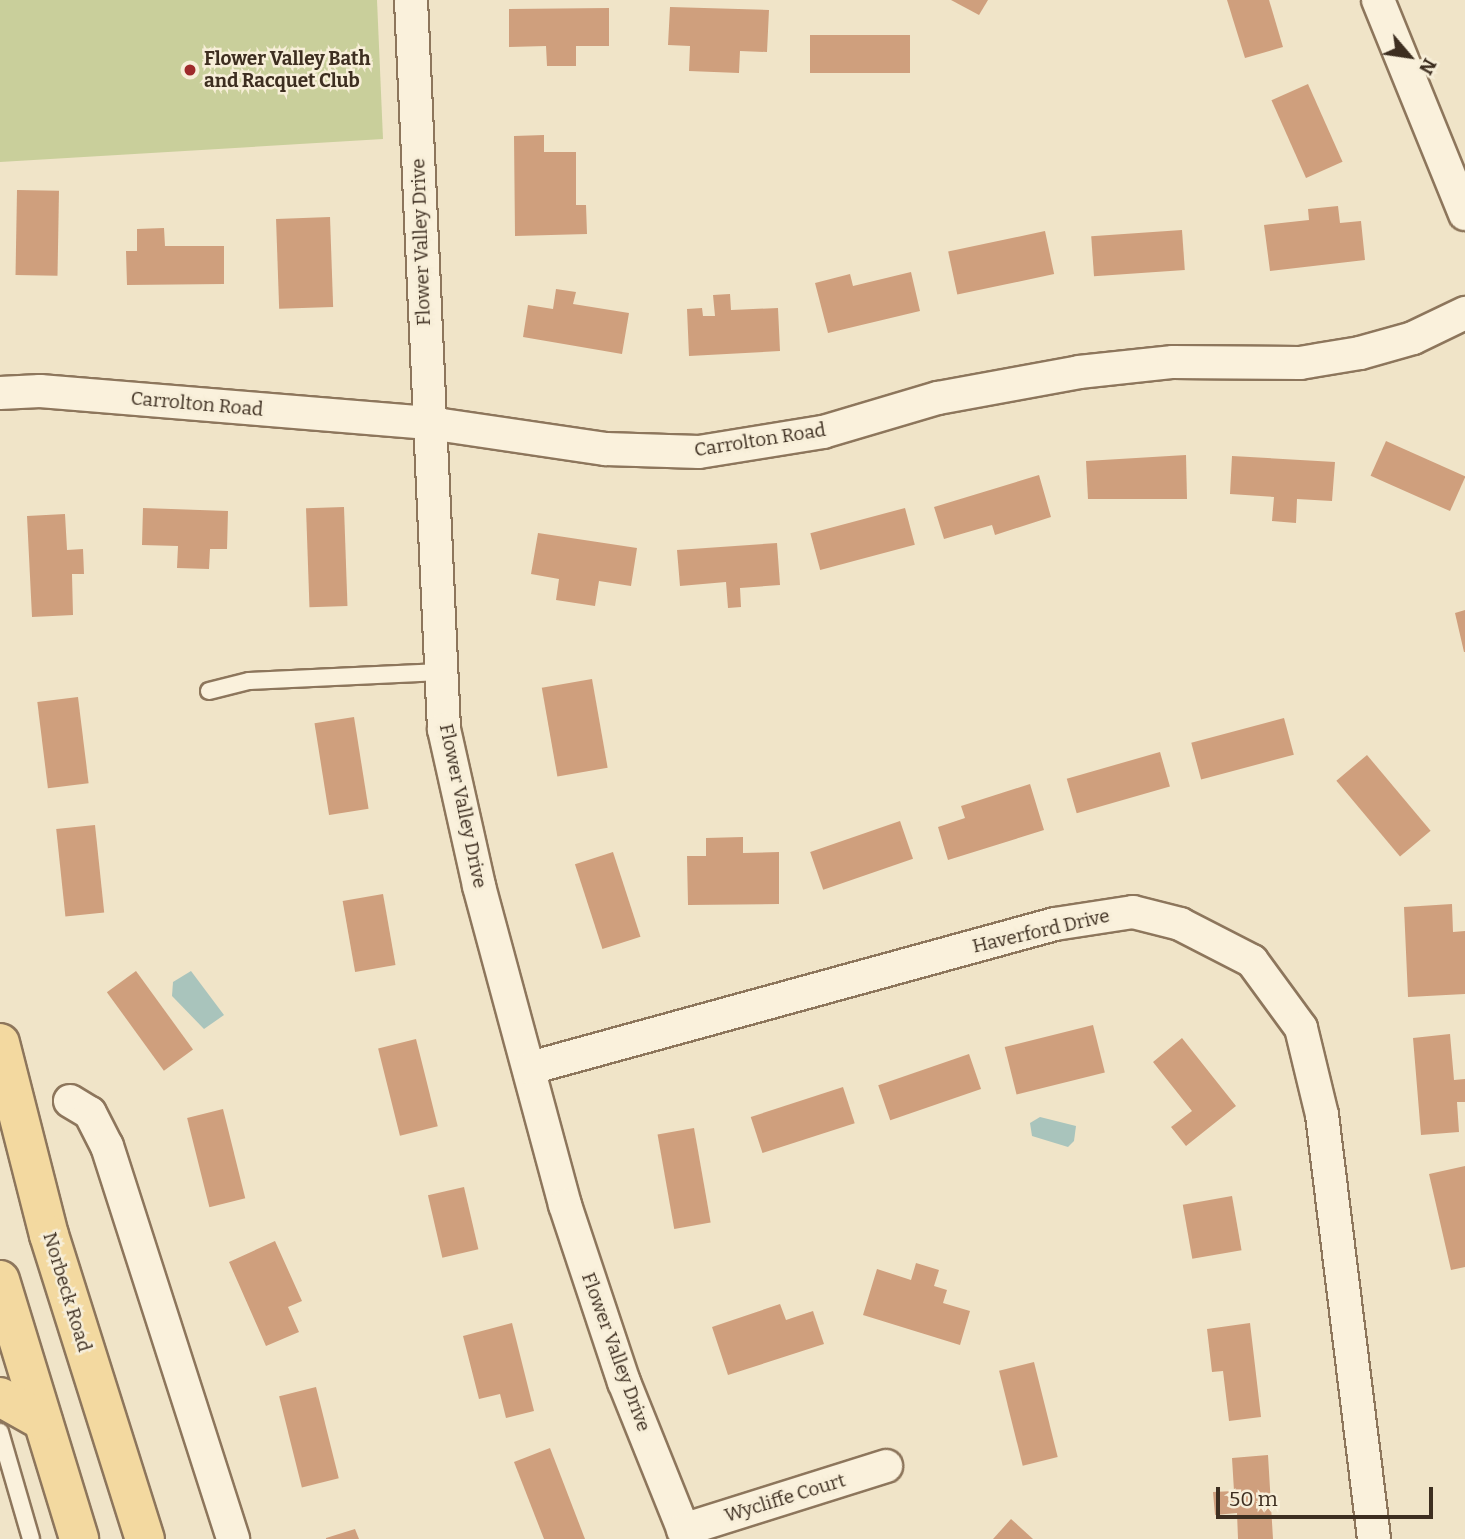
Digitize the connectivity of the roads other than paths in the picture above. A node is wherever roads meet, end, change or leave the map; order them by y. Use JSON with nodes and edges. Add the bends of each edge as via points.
{"nodes":[{"id":1,"x":411,"y":0,"type":"edge"},
{"id":2,"x":1378,"y":0,"type":"edge"},
{"id":3,"x":1465,"y":214,"type":"edge"},
{"id":4,"x":1465,"y":313,"type":"edge"},
{"id":5,"x":0,"y":393,"type":"edge"},
{"id":6,"x":429,"y":423,"type":"junction"},
{"id":7,"x":442,"y":672,"type":"junction"},
{"id":8,"x":209,"y":691,"type":"dead end"},
{"id":9,"x":0,"y":1043,"type":"edge"},
{"id":10,"x":530,"y":1068,"type":"junction"},
{"id":11,"x":70,"y":1101,"type":"dead end"},
{"id":12,"x":0,"y":1280,"type":"edge"},
{"id":13,"x":0,"y":1397,"type":"edge"},
{"id":14,"x":43,"y":1421,"type":"junction"},
{"id":15,"x":0,"y":1432,"type":"edge"},
{"id":16,"x":887,"y":1466,"type":"dead end"},
{"id":17,"x":685,"y":1534,"type":"edge"},
{"id":18,"x":31,"y":1539,"type":"edge"},
{"id":19,"x":79,"y":1539,"type":"edge"},
{"id":20,"x":145,"y":1539,"type":"edge"},
{"id":21,"x":233,"y":1539,"type":"edge"},
{"id":22,"x":1374,"y":1539,"type":"edge"}],
"edges":[{"from":1,"to":6,"type":"street","name":"Flower Valley Drive"},
{"from":2,"to":3,"type":"street"},
{"from":4,"to":6,"type":"street","name":"Carrolton Road","via":[[1413,338],[1360,354],[1300,363],[1173,362],[1079,372],[938,398],[823,432],[699,452],[606,449]]},
{"from":5,"to":6,"type":"street","name":"Carrolton Road","via":[[40,391]]},
{"from":6,"to":7,"type":"street","name":"Flower Valley Drive"},
{"from":7,"to":8,"type":"lane","via":[[249,681]]},
{"from":7,"to":10,"type":"street","name":"Flower Valley Drive","via":[[444,729],[479,886]]},
{"from":9,"to":20,"type":"main road","name":"Norbeck Road","via":[[49,1235]]},
{"from":10,"to":17,"type":"street","name":"Flower Valley Drive","via":[[565,1205],[624,1382]]},
{"from":10,"to":22,"type":"street","name":"Haverford Drive","via":[[1055,924],[1133,912],[1180,925],[1252,961],[1301,1028],[1322,1115]]},
{"from":11,"to":21,"type":"street","via":[[90,1114],[107,1146]]},
{"from":12,"to":14,"type":"main road"},
{"from":13,"to":14,"type":"main road"},
{"from":14,"to":19,"type":"main road"},
{"from":15,"to":18,"type":"lane"},
{"from":16,"to":17,"type":"street","name":"Wycliffe Court"}]}
